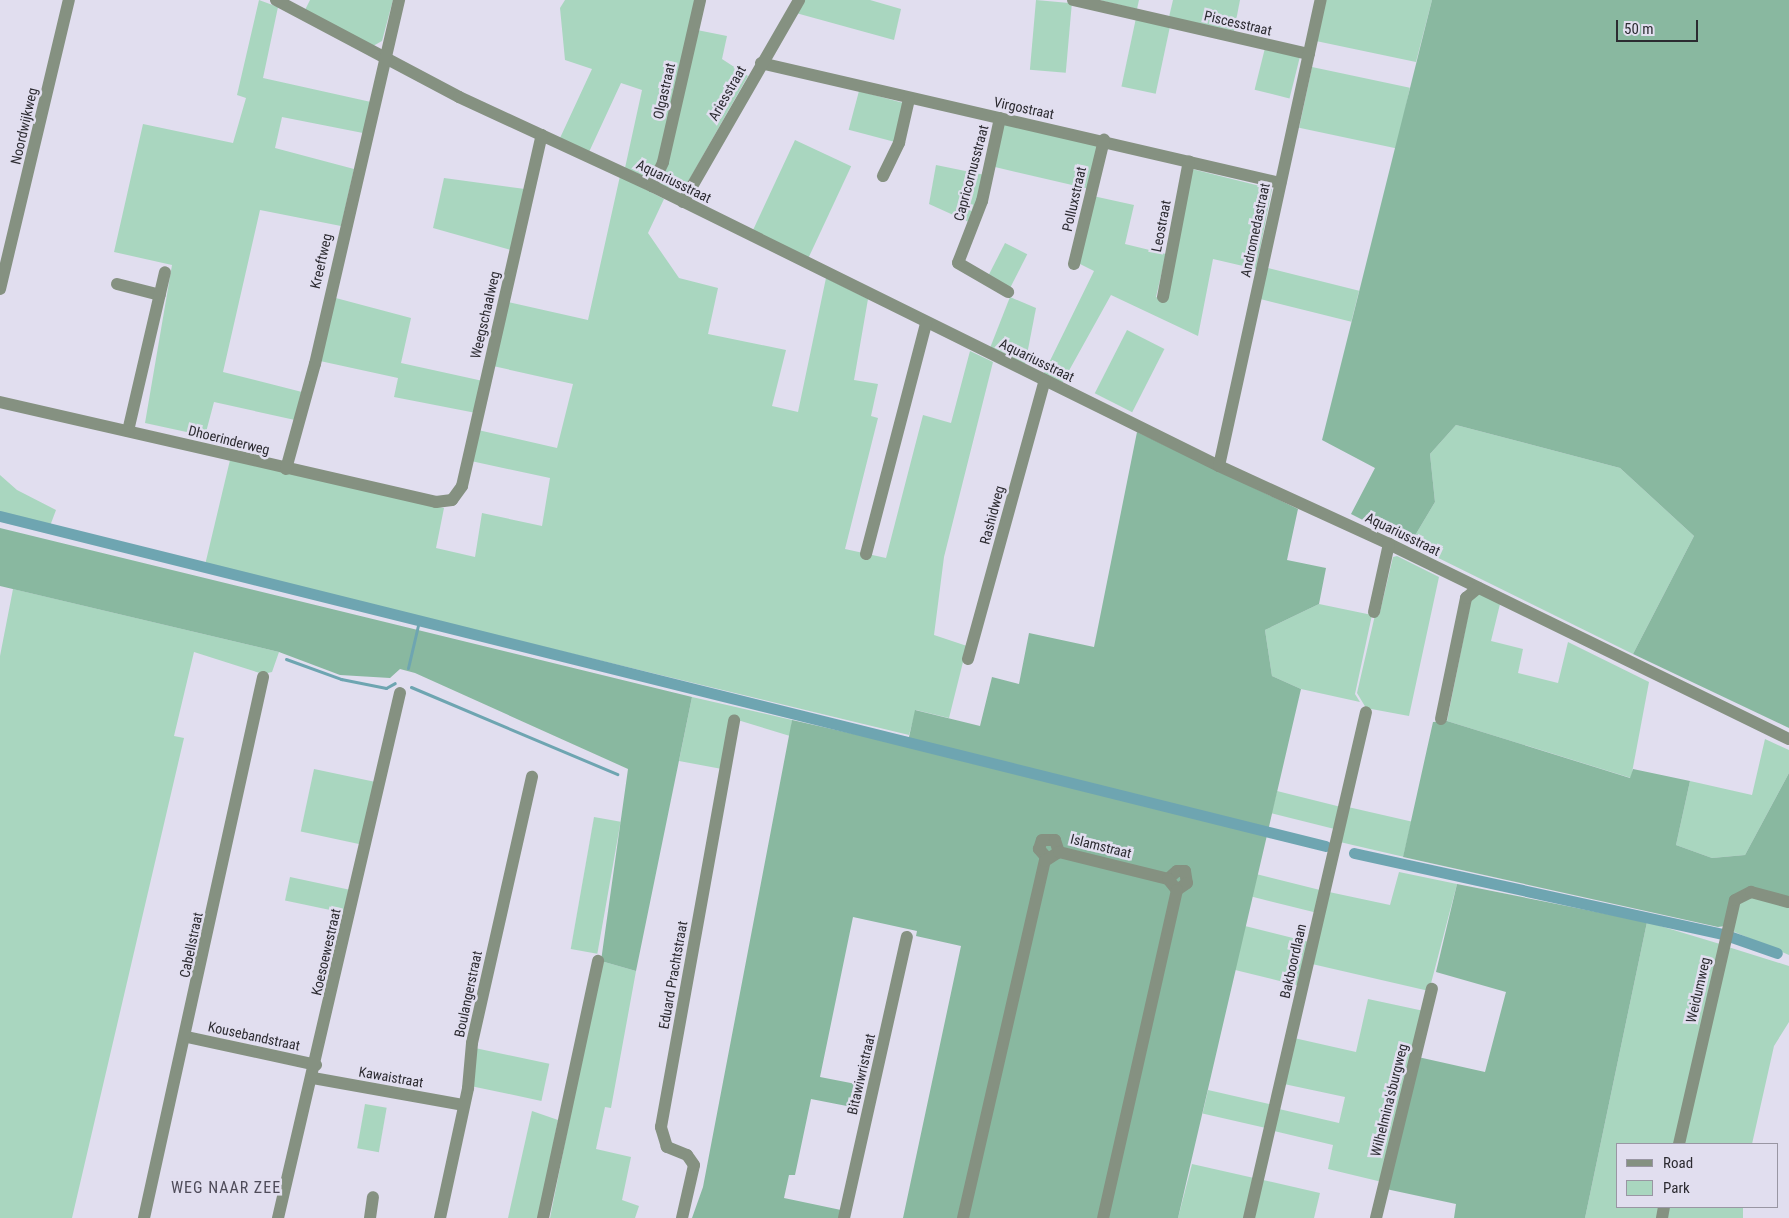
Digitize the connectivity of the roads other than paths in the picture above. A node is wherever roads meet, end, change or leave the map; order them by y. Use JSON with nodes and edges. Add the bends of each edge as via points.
{"nodes":[{"id":1,"x":69,"y":0,"type":"edge"},
{"id":2,"x":276,"y":0,"type":"edge"},
{"id":3,"x":399,"y":0,"type":"edge"},
{"id":4,"x":700,"y":0,"type":"edge"},
{"id":5,"x":799,"y":0,"type":"edge"},
{"id":6,"x":1073,"y":0,"type":"edge"},
{"id":7,"x":1321,"y":0,"type":"edge"},
{"id":8,"x":1309,"y":54,"type":"junction"},
{"id":9,"x":384,"y":60,"type":"junction"},
{"id":10,"x":761,"y":63,"type":"junction"},
{"id":11,"x":909,"y":99,"type":"junction"},
{"id":12,"x":1000,"y":118,"type":"junction"},
{"id":13,"x":542,"y":135,"type":"junction"},
{"id":14,"x":1104,"y":140,"type":"junction"},
{"id":15,"x":1189,"y":161,"type":"junction"},
{"id":16,"x":882,"y":176,"type":"dead end"},
{"id":17,"x":1280,"y":183,"type":"junction"},
{"id":18,"x":652,"y":186,"type":"junction"},
{"id":19,"x":683,"y":202,"type":"junction"},
{"id":20,"x":1074,"y":264,"type":"dead end"},
{"id":21,"x":165,"y":272,"type":"dead end"},
{"id":22,"x":117,"y":284,"type":"dead end"},
{"id":23,"x":0,"y":288,"type":"edge"},
{"id":24,"x":1008,"y":292,"type":"dead end"},
{"id":25,"x":160,"y":295,"type":"junction"},
{"id":26,"x":1163,"y":297,"type":"dead end"},
{"id":27,"x":926,"y":323,"type":"junction"},
{"id":28,"x":1045,"y":380,"type":"junction"},
{"id":29,"x":0,"y":402,"type":"edge"},
{"id":30,"x":128,"y":431,"type":"junction"},
{"id":31,"x":1219,"y":466,"type":"junction"},
{"id":32,"x":286,"y":469,"type":"junction"},
{"id":33,"x":452,"y":500,"type":"joint"},
{"id":34,"x":1389,"y":544,"type":"junction"},
{"id":35,"x":866,"y":554,"type":"dead end"},
{"id":36,"x":1478,"y":588,"type":"junction"},
{"id":37,"x":1374,"y":612,"type":"dead end"},
{"id":38,"x":968,"y":659,"type":"dead end"},
{"id":39,"x":263,"y":677,"type":"dead end"},
{"id":40,"x":400,"y":693,"type":"dead end"},
{"id":41,"x":1366,"y":712,"type":"dead end"},
{"id":42,"x":1440,"y":719,"type":"dead end"},
{"id":43,"x":734,"y":720,"type":"dead end"},
{"id":44,"x":1789,"y":739,"type":"edge"},
{"id":45,"x":532,"y":778,"type":"dead end"},
{"id":46,"x":1789,"y":902,"type":"edge"},
{"id":47,"x":907,"y":937,"type":"dead end"},
{"id":48,"x":598,"y":961,"type":"dead end"},
{"id":49,"x":1432,"y":989,"type":"dead end"},
{"id":50,"x":187,"y":1037,"type":"junction"},
{"id":51,"x":314,"y":1071,"type":"junction"},
{"id":52,"x":463,"y":1105,"type":"junction"},
{"id":53,"x":1678,"y":1143,"type":"edge"},
{"id":54,"x":374,"y":1197,"type":"dead end"},
{"id":55,"x":144,"y":1218,"type":"edge"},
{"id":56,"x":278,"y":1218,"type":"edge"},
{"id":57,"x":370,"y":1218,"type":"edge"},
{"id":58,"x":440,"y":1218,"type":"edge"},
{"id":59,"x":543,"y":1218,"type":"edge"},
{"id":60,"x":682,"y":1218,"type":"edge"},
{"id":61,"x":844,"y":1218,"type":"edge"},
{"id":62,"x":963,"y":1218,"type":"edge"},
{"id":63,"x":1103,"y":1218,"type":"edge"},
{"id":64,"x":1249,"y":1218,"type":"edge"},
{"id":65,"x":1376,"y":1218,"type":"edge"}],
"edges":[{"from":1,"to":23,"type":"street","name":"Noordwijkweg"},
{"from":2,"to":9,"type":"street","name":"Aquariusstraat"},
{"from":3,"to":9,"type":"street","name":"Kreeftweg"},
{"from":4,"to":18,"type":"street","name":"Olgastraat","via":[[663,162]]},
{"from":5,"to":10,"type":"street","name":"Ariesstraat"},
{"from":6,"to":8,"type":"street","name":"Piscesstraat"},
{"from":7,"to":8,"type":"street","name":"Andromedastraat"},
{"from":8,"to":17,"type":"street","name":"Andromedastraat"},
{"from":9,"to":13,"type":"street","name":"Aquariusstraat"},
{"from":9,"to":32,"type":"street","name":"Kreeftweg","via":[[315,364]]},
{"from":10,"to":11,"type":"street","name":"Virgostraat"},
{"from":10,"to":19,"type":"street","name":"Ariesstraat"},
{"from":11,"to":12,"type":"street","name":"Virgostraat"},
{"from":11,"to":16,"type":"street","via":[[898,143]]},
{"from":12,"to":14,"type":"street","name":"Virgostraat"},
{"from":12,"to":24,"type":"street","name":"Capricornusstraat","via":[[982,201],[958,263]]},
{"from":13,"to":18,"type":"street","name":"Aquariusstraat"},
{"from":13,"to":33,"type":"street","name":"Weegschaalweg","via":[[462,486]]},
{"from":14,"to":15,"type":"street","name":"Virgostraat"},
{"from":14,"to":20,"type":"street","name":"Polluxstraat"},
{"from":15,"to":17,"type":"street","name":"Virgostraat"},
{"from":15,"to":26,"type":"street","name":"Leostraat"},
{"from":17,"to":31,"type":"street","name":"Andromedastraat"},
{"from":18,"to":19,"type":"street","name":"Aquariusstraat"},
{"from":19,"to":27,"type":"street","name":"Aquariusstraat"},
{"from":21,"to":25,"type":"street"},
{"from":22,"to":25,"type":"street"},
{"from":25,"to":30,"type":"street"},
{"from":27,"to":28,"type":"street","name":"Aquariusstraat"},
{"from":27,"to":35,"type":"street"},
{"from":28,"to":31,"type":"street","name":"Aquariusstraat"},
{"from":28,"to":38,"type":"street","name":"Rashidweg"},
{"from":29,"to":30,"type":"street","name":"Dhoerinderweg"},
{"from":30,"to":32,"type":"street","name":"Dhoerinderweg"},
{"from":31,"to":34,"type":"street","name":"Aquariusstraat"},
{"from":32,"to":33,"type":"street","name":"Dhoerinderweg","via":[[436,502]]},
{"from":34,"to":36,"type":"street","name":"Aquariusstraat"},
{"from":34,"to":37,"type":"street"},
{"from":36,"to":42,"type":"street","via":[[1466,598]]},
{"from":36,"to":44,"type":"street","name":"Aquariusstraat"},
{"from":39,"to":50,"type":"street","name":"Cabellstraat"},
{"from":40,"to":51,"type":"street","name":"Koesoewestraat"},
{"from":41,"to":64,"type":"street","name":"Bakboordlaan"},
{"from":43,"to":60,"type":"street","name":"Eduard Prachtstraat","via":[[661,1128],[667,1147],[687,1155],[694,1165]]},
{"from":45,"to":52,"type":"street","name":"Boulangerstraat","via":[[472,1043]]},
{"from":46,"to":53,"type":"street","name":"Weidumweg","via":[[1742,894],[1735,900]]},
{"from":47,"to":61,"type":"street","name":"Bitawiwristraat"},
{"from":48,"to":59,"type":"street"},
{"from":49,"to":65,"type":"street","name":"Wilhelmina'sburgweg"},
{"from":50,"to":51,"type":"street","name":"Kousebandstraat"},
{"from":50,"to":55,"type":"street","name":"Cabellstraat"},
{"from":51,"to":52,"type":"street","name":"Kawaistraat"},
{"from":51,"to":56,"type":"street","name":"Koesoewestraat"},
{"from":52,"to":58,"type":"street","name":"Boulangerstraat"},
{"from":54,"to":57,"type":"street"},
{"from":62,"to":63,"type":"street","name":"Islamstraat","via":[[1046,857],[1059,852],[1168,878],[1177,890]]}]}
